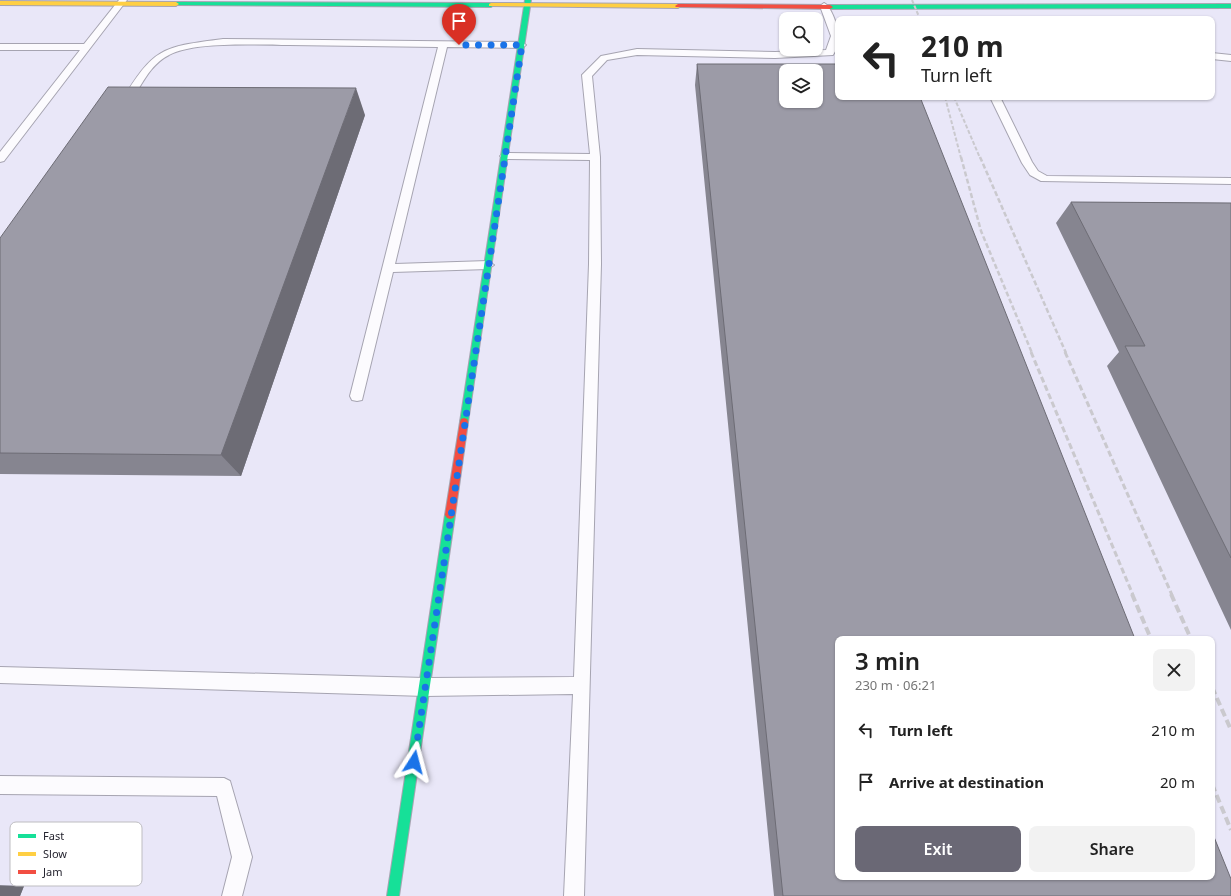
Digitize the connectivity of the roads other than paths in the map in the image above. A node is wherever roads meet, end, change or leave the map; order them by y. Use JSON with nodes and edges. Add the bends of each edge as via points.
{"nodes":[{"id":1,"x":63,"y":2,"type":"edge"},
{"id":2,"x":122,"y":2,"type":"edge"},
{"id":3,"x":528,"y":2,"type":"edge"},
{"id":4,"x":0,"y":3,"type":"edge"},
{"id":5,"x":1066,"y":3,"type":"edge"},
{"id":6,"x":824,"y":6,"type":"junction"},
{"id":7,"x":1231,"y":6,"type":"edge"},
{"id":8,"x":443,"y":44,"type":"junction"},
{"id":9,"x":522,"y":45,"type":"junction"},
{"id":10,"x":0,"y":47,"type":"edge"},
{"id":11,"x":86,"y":47,"type":"junction"},
{"id":12,"x":1215,"y":56,"type":"edge"},
{"id":13,"x":1231,"y":58,"type":"edge"},
{"id":14,"x":996,"y":100,"type":"edge"},
{"id":15,"x":120,"y":110,"type":"edge"},
{"id":16,"x":505,"y":156,"type":"junction"},
{"id":17,"x":595,"y":157,"type":"junction"},
{"id":18,"x":0,"y":160,"type":"edge"},
{"id":19,"x":1231,"y":181,"type":"edge"},
{"id":20,"x":488,"y":265,"type":"junction"},
{"id":21,"x":389,"y":268,"type":"junction"},
{"id":22,"x":357,"y":396,"type":"dead end"},
{"id":23,"x":0,"y":675,"type":"edge"},
{"id":24,"x":582,"y":685,"type":"junction"},
{"id":25,"x":425,"y":687,"type":"junction"},
{"id":26,"x":0,"y":784,"type":"edge"},
{"id":27,"x":232,"y":896,"type":"edge"},
{"id":28,"x":393,"y":896,"type":"edge"},
{"id":29,"x":574,"y":896,"type":"edge"}],
"edges":[{"from":1,"to":2,"type":"street"},
{"from":1,"to":4,"type":"street"},
{"from":2,"to":3,"type":"street"},
{"from":2,"to":11,"type":"lane"},
{"from":3,"to":6,"type":"street"},
{"from":3,"to":9,"type":"street"},
{"from":5,"to":6,"type":"street"},
{"from":5,"to":7,"type":"street"},
{"from":6,"to":17,"type":"lane","via":[[835,36],[830,53],[775,55],[638,52],[604,58],[587,75]]},
{"from":8,"to":9,"type":"lane"},
{"from":8,"to":15,"type":"lane","via":[[223,42],[188,47],[165,53],[146,70]]},
{"from":8,"to":21,"type":"lane"},
{"from":9,"to":16,"type":"street"},
{"from":10,"to":11,"type":"lane"},
{"from":11,"to":18,"type":"lane"},
{"from":12,"to":13,"type":"lane"},
{"from":14,"to":19,"type":"lane","via":[[1027,163],[1034,173],[1045,179]]},
{"from":16,"to":17,"type":"lane"},
{"from":16,"to":20,"type":"street"},
{"from":17,"to":24,"type":"lane","via":[[595,264]]},
{"from":20,"to":21,"type":"lane"},
{"from":20,"to":25,"type":"street"},
{"from":21,"to":22,"type":"lane"},
{"from":23,"to":25,"type":"lane"},
{"from":24,"to":25,"type":"lane"},
{"from":24,"to":29,"type":"lane"},
{"from":25,"to":28,"type":"street"},
{"from":26,"to":27,"type":"lane","via":[[224,787],[242,857]]}]}
